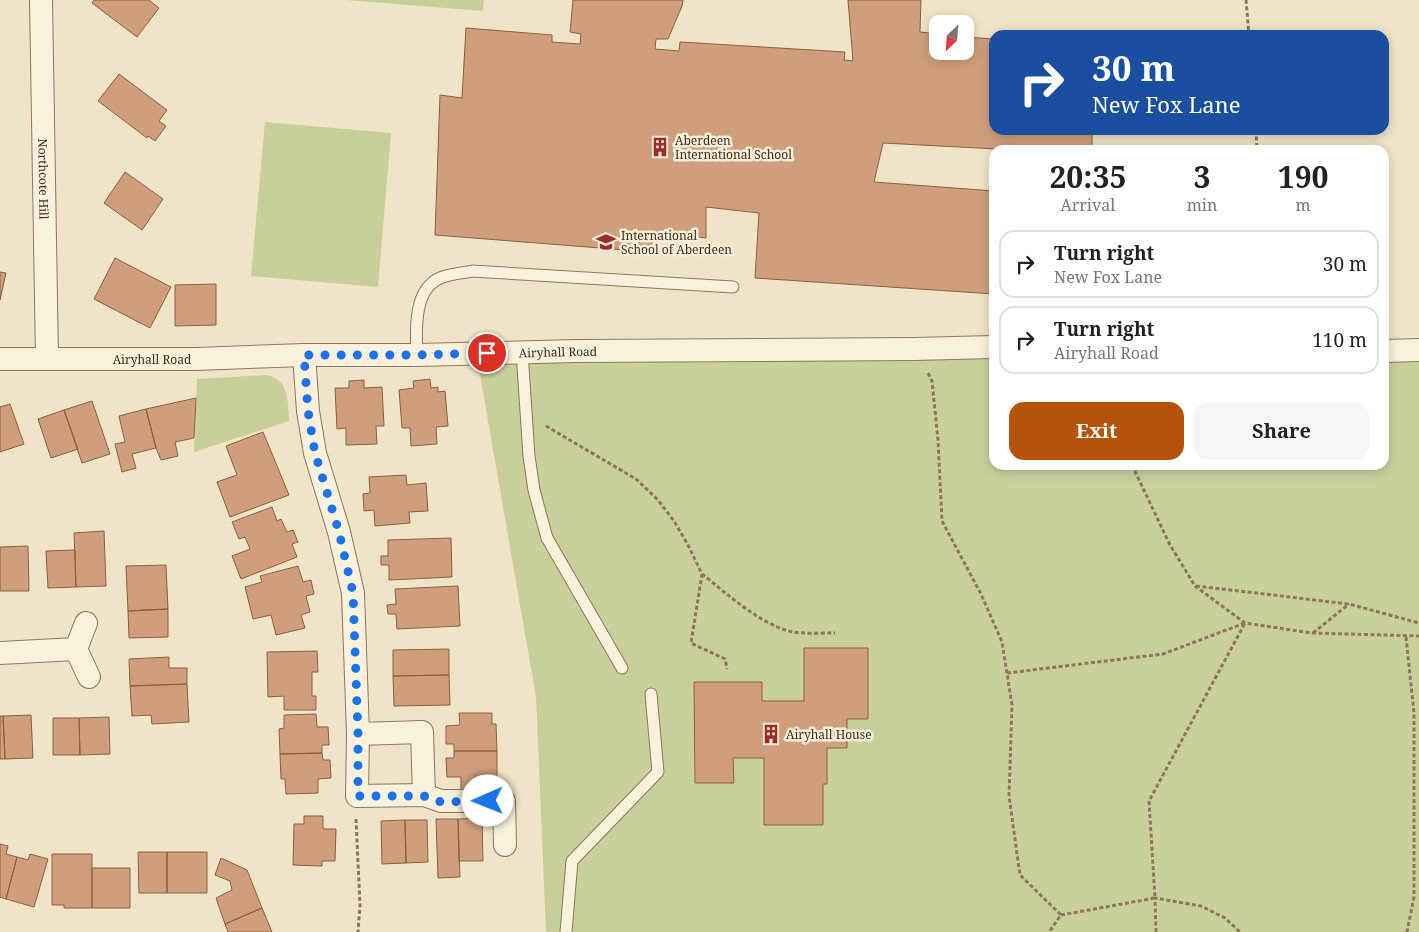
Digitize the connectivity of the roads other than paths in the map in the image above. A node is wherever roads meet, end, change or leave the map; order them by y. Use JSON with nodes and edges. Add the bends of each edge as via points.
{"nodes":[{"id":1,"x":41,"y":0,"type":"edge"},
{"id":2,"x":733,"y":287,"type":"dead end"},
{"id":3,"x":989,"y":347,"type":"edge"},
{"id":4,"x":1419,"y":350,"type":"edge"},
{"id":5,"x":522,"y":352,"type":"junction"},
{"id":6,"x":1389,"y":352,"type":"edge"},
{"id":7,"x":304,"y":355,"type":"junction"},
{"id":8,"x":417,"y":355,"type":"junction"},
{"id":9,"x":0,"y":359,"type":"edge"},
{"id":10,"x":46,"y":359,"type":"junction"},
{"id":11,"x":86,"y":622,"type":"dead end"},
{"id":12,"x":76,"y":650,"type":"junction"},
{"id":13,"x":0,"y":653,"type":"edge"},
{"id":14,"x":622,"y":668,"type":"dead end"},
{"id":15,"x":89,"y":677,"type":"dead end"},
{"id":16,"x":651,"y":694,"type":"dead end"},
{"id":17,"x":358,"y":734,"type":"junction"},
{"id":18,"x":424,"y":796,"type":"junction"},
{"id":19,"x":505,"y":845,"type":"dead end"},
{"id":20,"x":566,"y":932,"type":"edge"}],
"edges":[{"from":1,"to":10,"type":"street","name":"Northcote Hill"},
{"from":2,"to":8,"type":"lane","via":[[472,271],[446,276],[430,284],[422,298],[415,322]]},
{"from":3,"to":5,"type":"street","name":"Airyhall Road"},
{"from":4,"to":6,"type":"street"},
{"from":5,"to":8,"type":"street","name":"Airyhall Road"},
{"from":5,"to":14,"type":"lane","via":[[534,490],[547,538]]},
{"from":7,"to":8,"type":"street","name":"Airyhall Road"},
{"from":7,"to":10,"type":"street","name":"Airyhall Road"},
{"from":7,"to":17,"type":"street","via":[[315,453],[353,593]]},
{"from":9,"to":10,"type":"street","name":"Airyhall Road"},
{"from":11,"to":12,"type":"street"},
{"from":12,"to":13,"type":"street"},
{"from":12,"to":15,"type":"street"},
{"from":16,"to":20,"type":"lane","via":[[658,772],[572,862]]},
{"from":17,"to":18,"type":"street","via":[[358,796]]},
{"from":17,"to":18,"type":"street","via":[[422,732]]},
{"from":18,"to":19,"type":"street","via":[[441,802],[504,801]]}]}
